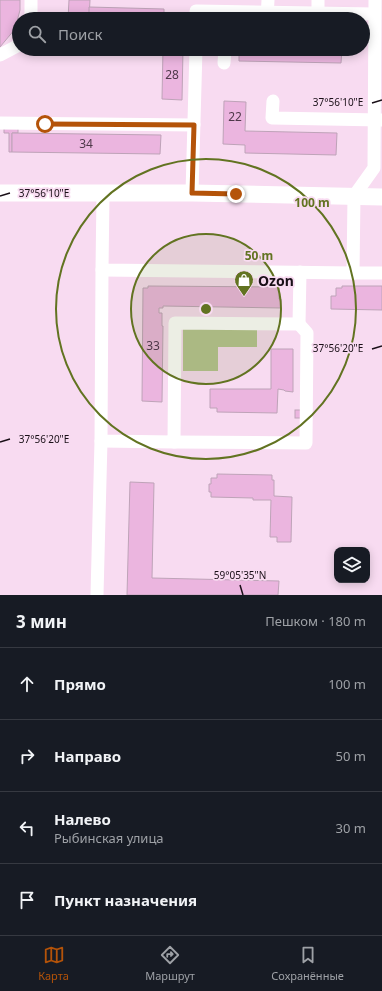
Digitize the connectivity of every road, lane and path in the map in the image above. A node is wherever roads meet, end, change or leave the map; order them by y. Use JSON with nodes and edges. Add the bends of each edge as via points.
{"nodes":[{"id":1,"x":31,"y":0,"type":"edge"},
{"id":2,"x":318,"y":0,"type":"edge"},
{"id":3,"x":375,"y":0,"type":"edge"},
{"id":4,"x":196,"y":10,"type":"edge"},
{"id":5,"x":225,"y":10,"type":"edge"},
{"id":6,"x":267,"y":10,"type":"edge"},
{"id":7,"x":32,"y":12,"type":"edge"},
{"id":8,"x":284,"y":12,"type":"edge"},
{"id":9,"x":318,"y":12,"type":"edge"},
{"id":10,"x":370,"y":14,"type":"edge"},
{"id":11,"x":374,"y":14,"type":"junction"},
{"id":12,"x":12,"y":49,"type":"edge"},
{"id":13,"x":0,"y":55,"type":"edge"},
{"id":14,"x":196,"y":56,"type":"edge"},
{"id":15,"x":224,"y":56,"type":"edge"},
{"id":16,"x":224,"y":63,"type":"dead end"},
{"id":17,"x":273,"y":101,"type":"dead end"},
{"id":18,"x":378,"y":120,"type":"edge"},
{"id":19,"x":0,"y":123,"type":"edge"},
{"id":20,"x":194,"y":125,"type":"junction"},
{"id":21,"x":0,"y":193,"type":"edge"},
{"id":22,"x":192,"y":193,"type":"junction"},
{"id":23,"x":103,"y":194,"type":"junction"},
{"id":24,"x":354,"y":196,"type":"junction"},
{"id":25,"x":382,"y":197,"type":"edge"},
{"id":26,"x":102,"y":270,"type":"junction"},
{"id":27,"x":300,"y":272,"type":"junction"},
{"id":28,"x":353,"y":272,"type":"junction"},
{"id":29,"x":382,"y":273,"type":"edge"},
{"id":30,"x":299,"y":324,"type":"junction"},
{"id":31,"x":101,"y":441,"type":"junction"},
{"id":32,"x":174,"y":442,"type":"junction"},
{"id":33,"x":97,"y":595,"type":"edge"}],
"edges":[{"from":1,"to":7,"type":"lane"},
{"from":2,"to":9,"type":"lane"},
{"from":3,"to":11,"type":"lane"},
{"from":4,"to":5,"type":"lane"},
{"from":5,"to":6,"type":"lane"},
{"from":6,"to":8,"type":"lane"},
{"from":10,"to":11,"type":"lane"},
{"from":11,"to":18,"type":"lane"},
{"from":12,"to":13,"type":"lane"},
{"from":14,"to":20,"type":"lane"},
{"from":15,"to":16,"type":"lane"},
{"from":17,"to":18,"type":"lane","via":[[272,118]]},
{"from":18,"to":24,"type":"lane","via":[[374,168]]},
{"from":19,"to":20,"type":"lane"},
{"from":20,"to":22,"type":"lane"},
{"from":21,"to":23,"type":"main road"},
{"from":22,"to":23,"type":"main road"},
{"from":22,"to":24,"type":"main road"},
{"from":23,"to":26,"type":"lane"},
{"from":24,"to":25,"type":"main road"},
{"from":24,"to":28,"type":"lane"},
{"from":26,"to":27,"type":"lane"},
{"from":26,"to":31,"type":"lane"},
{"from":27,"to":28,"type":"lane"},
{"from":27,"to":30,"type":"lane"},
{"from":28,"to":29,"type":"lane"},
{"from":30,"to":32,"type":"lane","via":[[175,323]]},
{"from":30,"to":32,"type":"lane","via":[[307,333],[306,443]]},
{"from":31,"to":32,"type":"lane"},
{"from":31,"to":33,"type":"lane"}]}
